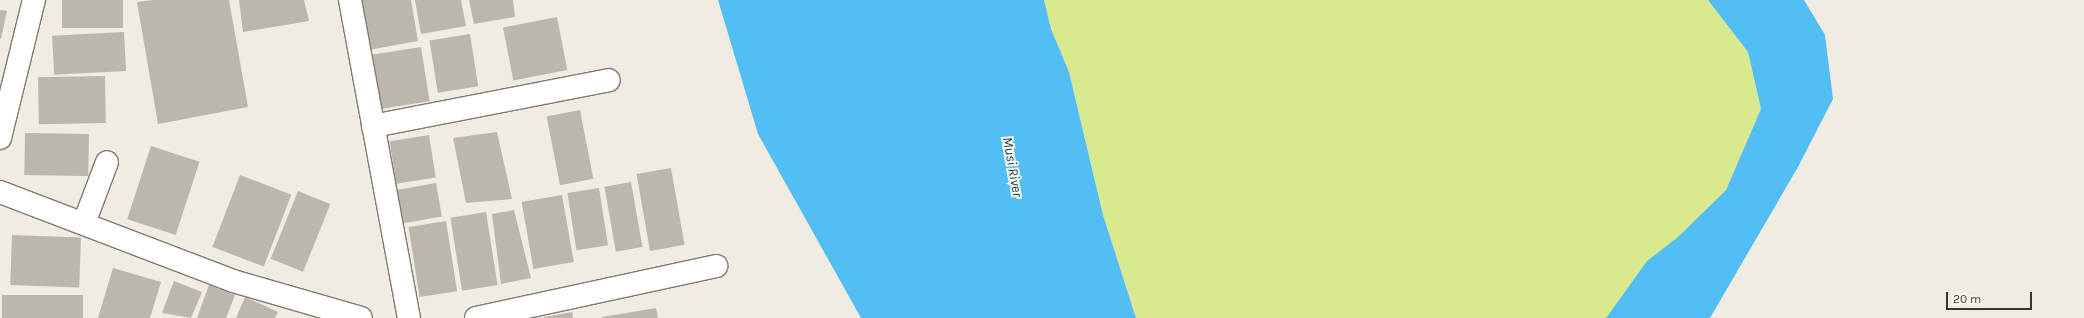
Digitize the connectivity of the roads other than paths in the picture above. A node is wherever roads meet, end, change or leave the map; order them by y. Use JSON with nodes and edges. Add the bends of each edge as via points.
{"nodes":[{"id":1,"x":34,"y":0,"type":"edge"},
{"id":2,"x":350,"y":0,"type":"edge"},
{"id":3,"x":609,"y":80,"type":"dead end"},
{"id":4,"x":374,"y":126,"type":"junction"},
{"id":5,"x":0,"y":138,"type":"edge"},
{"id":6,"x":107,"y":162,"type":"dead end"},
{"id":7,"x":0,"y":192,"type":"edge"},
{"id":8,"x":84,"y":223,"type":"junction"},
{"id":9,"x":716,"y":266,"type":"dead end"},
{"id":10,"x":297,"y":310,"type":"edge"},
{"id":11,"x":361,"y":318,"type":"edge"},
{"id":12,"x":409,"y":318,"type":"edge"},
{"id":13,"x":476,"y":318,"type":"edge"}],
"edges":[{"from":1,"to":5,"type":"street"},
{"from":2,"to":4,"type":"street"},
{"from":3,"to":4,"type":"street"},
{"from":4,"to":12,"type":"street"},
{"from":6,"to":8,"type":"street"},
{"from":7,"to":8,"type":"street"},
{"from":8,"to":10,"type":"street","via":[[233,281]]},
{"from":9,"to":13,"type":"street"},
{"from":10,"to":11,"type":"street"}]}
